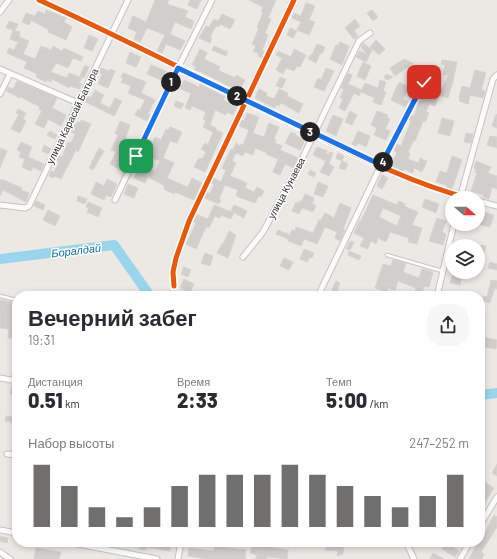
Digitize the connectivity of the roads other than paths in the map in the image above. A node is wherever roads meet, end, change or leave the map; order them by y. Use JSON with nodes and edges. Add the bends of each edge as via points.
{"nodes":[{"id":1,"x":9,"y":0,"type":"edge"},
{"id":2,"x":39,"y":0,"type":"edge"},
{"id":3,"x":128,"y":0,"type":"edge"},
{"id":4,"x":212,"y":0,"type":"edge"},
{"id":5,"x":294,"y":0,"type":"edge"},
{"id":6,"x":0,"y":12,"type":"edge"},
{"id":7,"x":112,"y":33,"type":"junction"},
{"id":8,"x":370,"y":33,"type":"dead end"},
{"id":9,"x":178,"y":68,"type":"junction"},
{"id":10,"x":0,"y":69,"type":"edge"},
{"id":11,"x":10,"y":74,"type":"junction"},
{"id":12,"x":497,"y":75,"type":"edge"},
{"id":13,"x":424,"y":82,"type":"dead end"},
{"id":14,"x":0,"y":94,"type":"edge"},
{"id":15,"x":246,"y":101,"type":"junction"},
{"id":16,"x":78,"y":103,"type":"junction"},
{"id":17,"x":314,"y":134,"type":"junction"},
{"id":18,"x":381,"y":165,"type":"junction"},
{"id":19,"x":463,"y":191,"type":"edge"},
{"id":20,"x":445,"y":192,"type":"edge"},
{"id":21,"x":115,"y":200,"type":"dead end"},
{"id":22,"x":485,"y":203,"type":"edge"},
{"id":23,"x":0,"y":205,"type":"edge"},
{"id":24,"x":497,"y":206,"type":"edge"},
{"id":25,"x":452,"y":231,"type":"edge"},
{"id":26,"x":387,"y":255,"type":"dead end"},
{"id":27,"x":243,"y":257,"type":"dead end"},
{"id":28,"x":443,"y":271,"type":"junction"},
{"id":29,"x":174,"y":286,"type":"dead end"},
{"id":30,"x":320,"y":291,"type":"edge"},
{"id":31,"x":438,"y":291,"type":"edge"},
{"id":32,"x":0,"y":296,"type":"edge"},
{"id":33,"x":12,"y":299,"type":"edge"},
{"id":34,"x":0,"y":378,"type":"edge"},
{"id":35,"x":12,"y":380,"type":"edge"},
{"id":36,"x":7,"y":454,"type":"dead end"},
{"id":37,"x":12,"y":455,"type":"edge"},
{"id":38,"x":497,"y":497,"type":"edge"},
{"id":39,"x":485,"y":517,"type":"edge"},
{"id":40,"x":0,"y":530,"type":"edge"},
{"id":41,"x":12,"y":532,"type":"edge"},
{"id":42,"x":93,"y":547,"type":"edge"},
{"id":43,"x":179,"y":547,"type":"edge"},
{"id":44,"x":408,"y":547,"type":"edge"},
{"id":45,"x":467,"y":547,"type":"edge"},
{"id":46,"x":0,"y":552,"type":"edge"},
{"id":47,"x":10,"y":559,"type":"edge"},
{"id":48,"x":156,"y":559,"type":"edge"},
{"id":49,"x":178,"y":559,"type":"edge"},
{"id":50,"x":414,"y":559,"type":"edge"},
{"id":51,"x":460,"y":559,"type":"edge"}],
"edges":[{"from":1,"to":6,"type":"street"},
{"from":2,"to":7,"type":"street"},
{"from":3,"to":7,"type":"street","name":"улица Карасай Батыра"},
{"from":4,"to":9,"type":"street"},
{"from":5,"to":15,"type":"street"},
{"from":7,"to":9,"type":"street"},
{"from":7,"to":16,"type":"street","name":"улица Карасай Батыра"},
{"from":8,"to":17,"type":"street","name":"улица Кунаева","via":[[359,41]]},
{"from":9,"to":15,"type":"street"},
{"from":9,"to":21,"type":"street"},
{"from":10,"to":11,"type":"street"},
{"from":11,"to":14,"type":"street"},
{"from":11,"to":16,"type":"street"},
{"from":12,"to":19,"type":"street","via":[[493,79]]},
{"from":13,"to":18,"type":"street"},
{"from":15,"to":17,"type":"street"},
{"from":15,"to":29,"type":"street","via":[[189,220],[176,258]]},
{"from":16,"to":23,"type":"street","name":"улица Карасай Батыра","via":[[29,206],[25,208]]},
{"from":17,"to":18,"type":"street"},
{"from":17,"to":27,"type":"street","name":"улица Кунаева","via":[[263,232]]},
{"from":18,"to":20,"type":"street"},
{"from":18,"to":30,"type":"street"},
{"from":22,"to":24,"type":"street"},
{"from":25,"to":28,"type":"street"},
{"from":26,"to":28,"type":"lane"},
{"from":28,"to":31,"type":"street"},
{"from":32,"to":33,"type":"lane"},
{"from":34,"to":35,"type":"street"},
{"from":36,"to":37,"type":"street"},
{"from":38,"to":39,"type":"street"},
{"from":40,"to":41,"type":"street"},
{"from":42,"to":48,"type":"street"},
{"from":43,"to":49,"type":"street"},
{"from":44,"to":50,"type":"street"},
{"from":45,"to":51,"type":"street"},
{"from":46,"to":47,"type":"street"}]}
